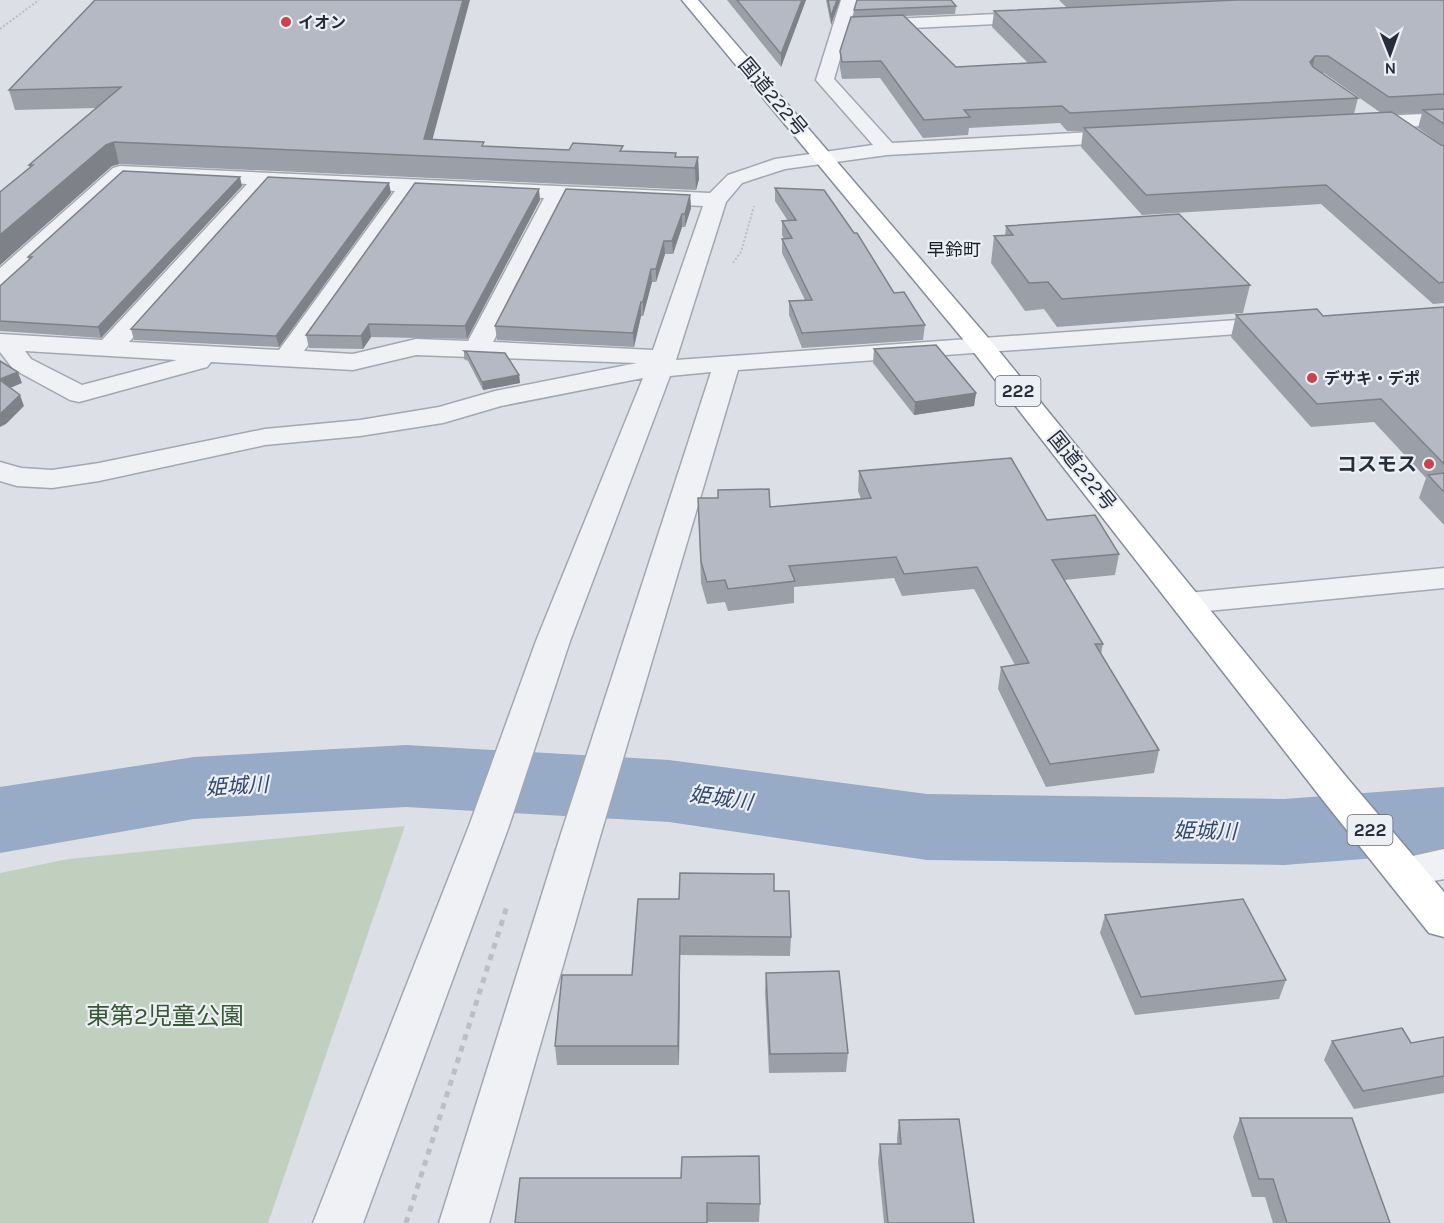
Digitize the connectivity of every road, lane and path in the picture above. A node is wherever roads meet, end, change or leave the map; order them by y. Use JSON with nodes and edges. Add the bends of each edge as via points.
{"nodes":[{"id":1,"x":39,"y":0,"type":"edge"},
{"id":2,"x":690,"y":0,"type":"edge"},
{"id":3,"x":849,"y":0,"type":"edge"},
{"id":4,"x":1053,"y":16,"type":"edge"},
{"id":5,"x":842,"y":26,"type":"junction"},
{"id":6,"x":0,"y":29,"type":"edge"},
{"id":7,"x":1352,"y":104,"type":"dead end"},
{"id":8,"x":1444,"y":119,"type":"edge"},
{"id":9,"x":1385,"y":122,"type":"junction"},
{"id":10,"x":1342,"y":124,"type":"edge"},
{"id":11,"x":1150,"y":135,"type":"edge"},
{"id":12,"x":1418,"y":140,"type":"edge"},
{"id":13,"x":887,"y":149,"type":"junction"},
{"id":14,"x":824,"y":157,"type":"junction"},
{"id":15,"x":264,"y":178,"type":"junction"},
{"id":16,"x":409,"y":186,"type":"junction"},
{"id":17,"x":558,"y":192,"type":"junction"},
{"id":18,"x":716,"y":200,"type":"junction"},
{"id":19,"x":0,"y":280,"type":"edge"},
{"id":20,"x":1302,"y":322,"type":"edge"},
{"id":21,"x":3,"y":342,"type":"edge"},
{"id":22,"x":981,"y":345,"type":"junction"},
{"id":23,"x":109,"y":348,"type":"junction"},
{"id":24,"x":477,"y":349,"type":"junction"},
{"id":25,"x":223,"y":355,"type":"junction"},
{"id":26,"x":286,"y":358,"type":"junction"},
{"id":27,"x":661,"y":363,"type":"junction"},
{"id":28,"x":727,"y":363,"type":"junction"},
{"id":29,"x":0,"y":471,"type":"edge"},
{"id":30,"x":1444,"y":578,"type":"edge"},
{"id":31,"x":1187,"y":603,"type":"junction"},
{"id":32,"x":1444,"y":864,"type":"edge"},
{"id":33,"x":1404,"y":872,"type":"junction"},
{"id":34,"x":512,"y":892,"type":"dead end"},
{"id":35,"x":1444,"y":921,"type":"edge"},
{"id":36,"x":338,"y":1223,"type":"edge"},
{"id":37,"x":406,"y":1223,"type":"edge"},
{"id":38,"x":464,"y":1223,"type":"edge"}],
"edges":[{"from":1,"to":6,"type":"path"},
{"from":2,"to":14,"type":"highway","name":"国道222号","number":"222"},
{"from":3,"to":5,"type":"street"},
{"from":4,"to":5,"type":"street"},
{"from":5,"to":13,"type":"street","via":[[825,80]]},
{"from":7,"to":9,"type":"street"},
{"from":8,"to":9,"type":"street"},
{"from":9,"to":10,"type":"street"},
{"from":9,"to":12,"type":"street"},
{"from":11,"to":13,"type":"street"},
{"from":13,"to":14,"type":"street"},
{"from":14,"to":18,"type":"street","via":[[782,163],[735,179]]},
{"from":14,"to":22,"type":"highway","name":"国道222号","number":"222"},
{"from":15,"to":16,"type":"street"},
{"from":15,"to":19,"type":"street","via":[[120,172]]},
{"from":15,"to":23,"type":"street"},
{"from":16,"to":17,"type":"street"},
{"from":16,"to":26,"type":"street"},
{"from":17,"to":18,"type":"street"},
{"from":17,"to":24,"type":"street"},
{"from":18,"to":27,"type":"street"},
{"from":20,"to":22,"type":"street"},
{"from":21,"to":23,"type":"street"},
{"from":21,"to":25,"type":"street","via":[[22,364],[79,394]]},
{"from":22,"to":28,"type":"street"},
{"from":22,"to":31,"type":"highway","name":"国道222号","number":"222"},
{"from":23,"to":25,"type":"street"},
{"from":24,"to":26,"type":"street","via":[[416,347],[353,362]]},
{"from":24,"to":27,"type":"street"},
{"from":25,"to":26,"type":"street"},
{"from":27,"to":28,"type":"street"},
{"from":27,"to":29,"type":"street","via":[[495,399],[443,415],[265,437],[99,472],[52,479],[17,477]]},
{"from":27,"to":36,"type":"street","via":[[553,641],[489,826]]},
{"from":28,"to":38,"type":"street"},
{"from":30,"to":31,"type":"street"},
{"from":31,"to":33,"type":"highway","name":"国道222号","number":"222"},
{"from":32,"to":33,"type":"street"},
{"from":33,"to":35,"type":"highway","name":"国道222号","number":"222"},
{"from":34,"to":37,"type":"path"}]}
